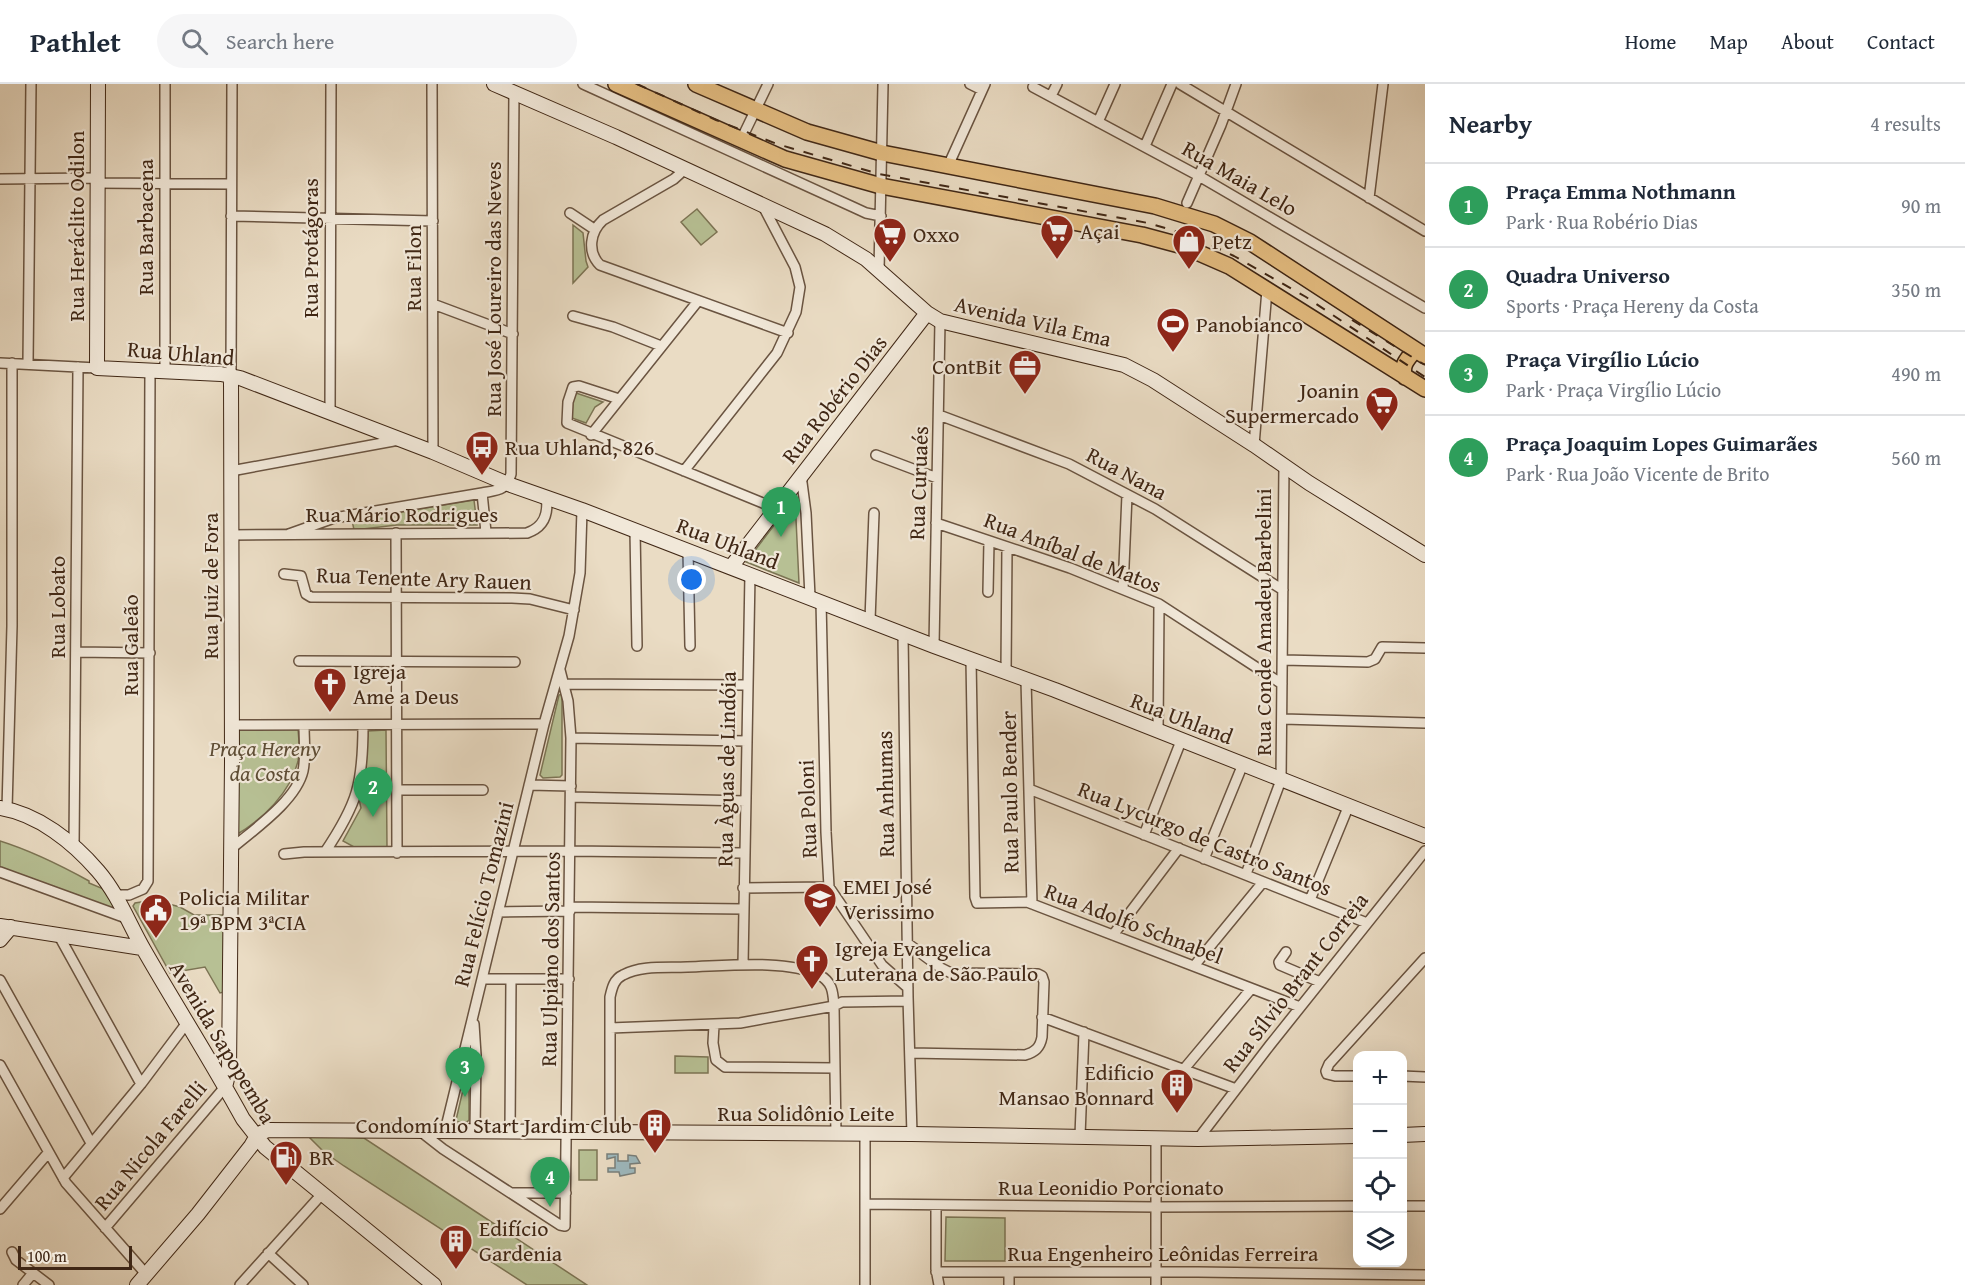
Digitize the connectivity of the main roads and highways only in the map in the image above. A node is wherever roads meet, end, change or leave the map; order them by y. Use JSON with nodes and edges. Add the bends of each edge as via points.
{"nodes":[{"id":1,"x":98,"y":84,"type":"edge"},
{"id":2,"x":494,"y":84,"type":"edge"},
{"id":3,"x":616,"y":84,"type":"edge"},
{"id":4,"x":696,"y":84,"type":"edge"},
{"id":5,"x":927,"y":313,"type":"junction"},
{"id":6,"x":1420,"y":353,"type":"edge"},
{"id":7,"x":97,"y":368,"type":"joint"},
{"id":8,"x":231,"y":375,"type":"junction"},
{"id":9,"x":1405,"y":377,"type":"junction"},
{"id":10,"x":1424,"y":392,"type":"edge"},
{"id":11,"x":1425,"y":555,"type":"edge"},
{"id":12,"x":730,"y":567,"type":"junction"},
{"id":13,"x":4,"y":809,"type":"edge"},
{"id":14,"x":1425,"y":836,"type":"edge"},
{"id":15,"x":5,"y":927,"type":"edge"},
{"id":16,"x":0,"y":940,"type":"edge"},
{"id":17,"x":142,"y":948,"type":"junction"},
{"id":18,"x":225,"y":1087,"type":"junction"},
{"id":19,"x":1425,"y":1134,"type":"edge"},
{"id":20,"x":1407,"y":1135,"type":"edge"},
{"id":21,"x":1353,"y":1136,"type":"edge"},
{"id":22,"x":256,"y":1137,"type":"junction"},
{"id":23,"x":141,"y":1280,"type":"edge"},
{"id":24,"x":434,"y":1285,"type":"edge"}],
"edges":[{"from":1,"to":7,"type":"main road","name":"Rua Heráclito Odilon"},
{"from":2,"to":5,"type":"main road","name":"Avenida Vila Ema","via":[[825,234],[879,270]]},
{"from":3,"to":9,"type":"main road","via":[[782,158],[881,186],[1163,240],[1204,254]]},
{"from":4,"to":6,"type":"main road","via":[[807,132],[882,153],[1155,206],[1214,224],[1250,242]]},
{"from":5,"to":11,"type":"main road","name":"Avenida Vila Ema","via":[[940,321],[1124,365]]},
{"from":5,"to":12,"type":"main road","name":"Rua Robério Dias"},
{"from":6,"to":9,"type":"main road","via":[[1407,360]]},
{"from":7,"to":8,"type":"main road","name":"Rua Uhland"},
{"from":8,"to":12,"type":"main road","name":"Rua Uhland"},
{"from":8,"to":18,"type":"main road","name":"Rua Juiz de Fora","via":[[231,849],[229,1071]]},
{"from":9,"to":10,"type":"main road"},
{"from":12,"to":14,"type":"main road","name":"Rua Uhland"},
{"from":13,"to":17,"type":"main road","name":"Avenida Sapopemba","via":[[42,823],[98,871]]},
{"from":15,"to":16,"type":"main road"},
{"from":15,"to":17,"type":"main road"},
{"from":17,"to":18,"type":"main road","name":"Avenida Sapopemba"},
{"from":18,"to":22,"type":"main road","name":"Avenida Sapopemba"},
{"from":19,"to":20,"type":"main road"},
{"from":21,"to":22,"type":"main road","name":"Rua Solidônio Leite","via":[[1198,1139],[274,1129]]},
{"from":22,"to":23,"type":"main road","via":[[198,1214]]},
{"from":22,"to":24,"type":"main road","name":"Avenida Sapopemba"}]}
